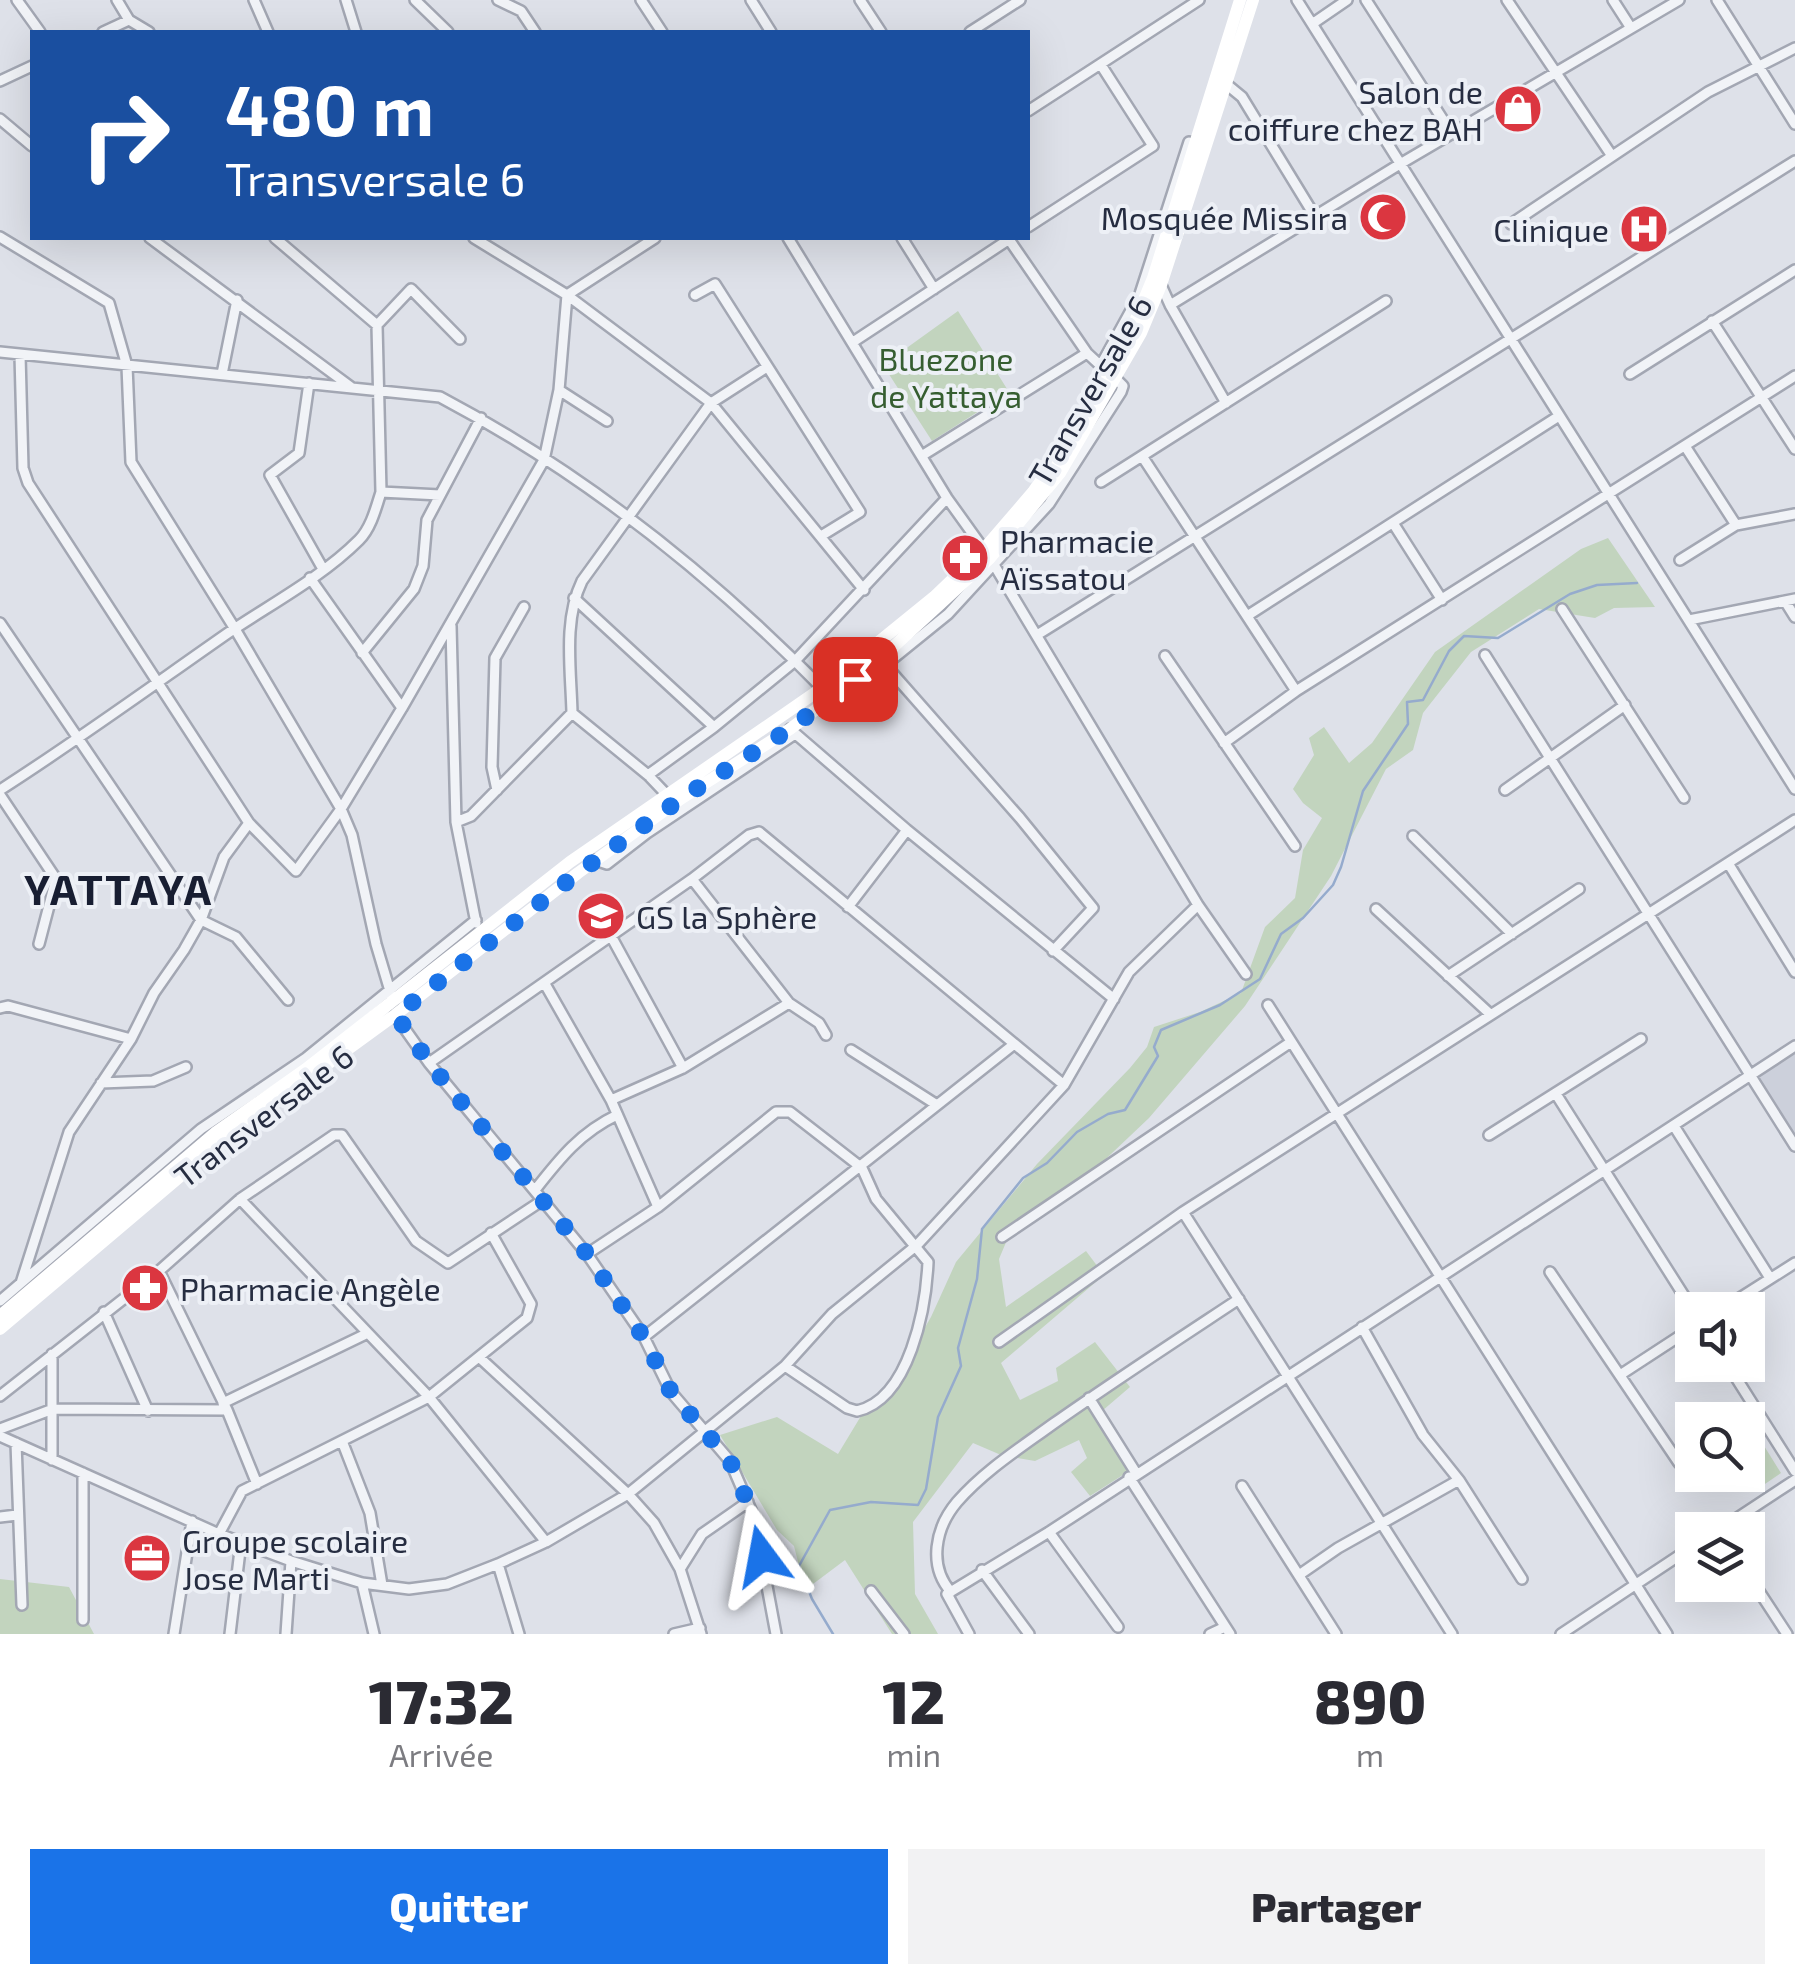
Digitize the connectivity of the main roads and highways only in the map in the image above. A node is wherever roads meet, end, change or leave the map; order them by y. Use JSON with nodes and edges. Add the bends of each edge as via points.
{"nodes":[{"id":1,"x":1240,"y":0,"type":"edge"},
{"id":2,"x":1253,"y":0,"type":"edge"},
{"id":3,"x":1108,"y":372,"type":"junction"},
{"id":4,"x":990,"y":558,"type":"junction"},
{"id":5,"x":393,"y":1001,"type":"junction"},
{"id":6,"x":0,"y":1316,"type":"edge"},
{"id":7,"x":0,"y":1329,"type":"edge"}],
"edges":[{"from":1,"to":3,"type":"main road","name":"Transversale 6","via":[[1152,278]]},
{"from":2,"to":3,"type":"main road","name":"Transversale 6","via":[[1161,285],[1141,333]]},
{"from":3,"to":4,"type":"main road","name":"Transversale 6"},
{"from":3,"to":4,"type":"main road","name":"Transversale 6","via":[[1064,476]]},
{"from":4,"to":5,"type":"main road","name":"Transversale 6","via":[[822,688],[476,927]]},
{"from":4,"to":5,"type":"main road","name":"Transversale 6","via":[[883,662],[793,731]]},
{"from":5,"to":6,"type":"main road","name":"Transversale 6","via":[[137,1190]]},
{"from":5,"to":7,"type":"main road","name":"Transversale 6"}]}
